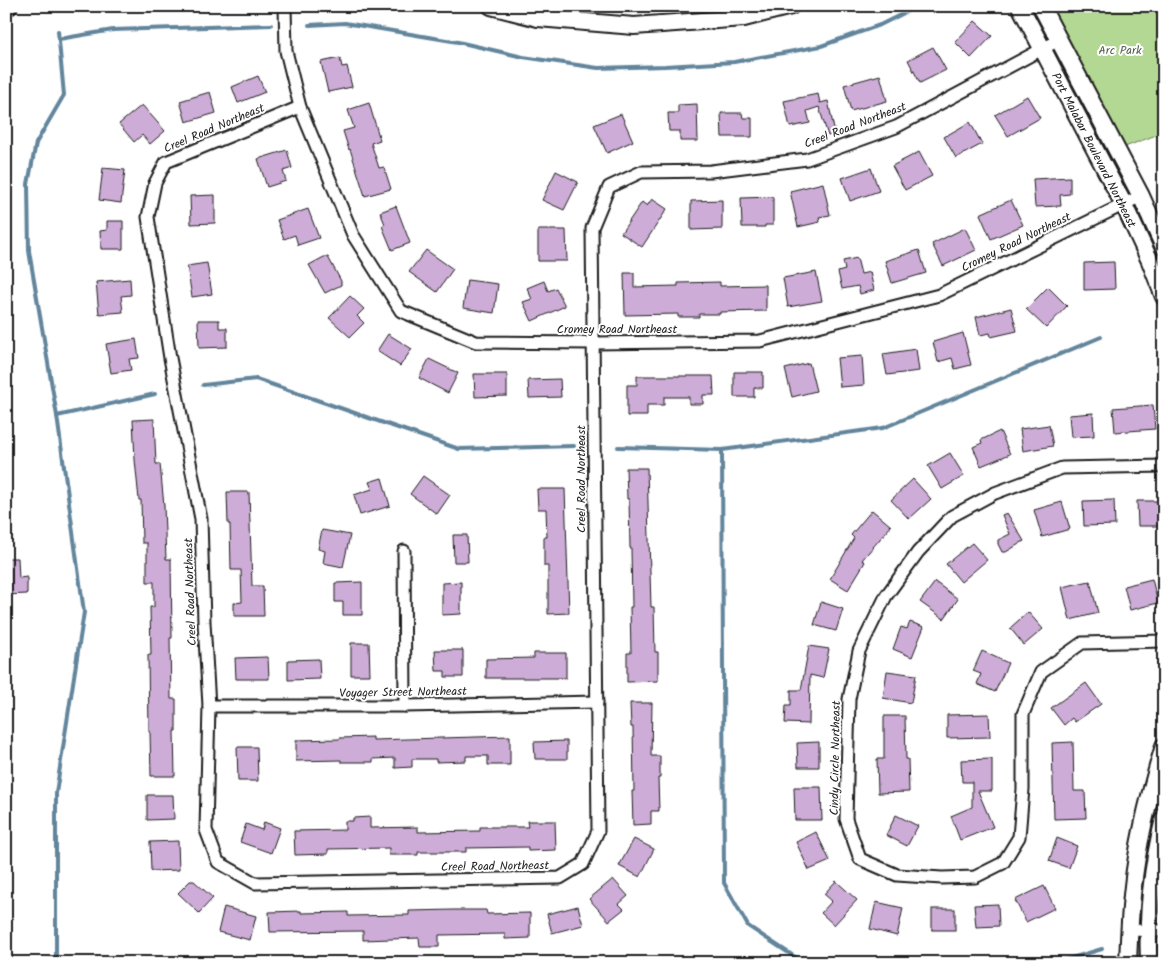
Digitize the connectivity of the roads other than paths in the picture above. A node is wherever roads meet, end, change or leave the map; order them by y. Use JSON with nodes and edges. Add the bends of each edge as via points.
{"nodes":[{"id":1,"x":285,"y":6,"type":"edge"},
{"id":2,"x":491,"y":6,"type":"edge"},
{"id":3,"x":791,"y":6,"type":"edge"},
{"id":4,"x":1020,"y":6,"type":"edge"},
{"id":5,"x":1041,"y":6,"type":"edge"},
{"id":6,"x":1059,"y":40,"type":"junction"},
{"id":7,"x":1042,"y":50,"type":"junction"},
{"id":8,"x":300,"y":107,"type":"junction"},
{"id":9,"x":1141,"y":196,"type":"junction"},
{"id":10,"x":1124,"y":205,"type":"junction"},
{"id":11,"x":1164,"y":247,"type":"edge"},
{"id":12,"x":1164,"y":296,"type":"edge"},
{"id":13,"x":594,"y":343,"type":"junction"},
{"id":14,"x":1164,"y":466,"type":"edge"},
{"id":15,"x":404,"y":551,"type":"dead end"},
{"id":16,"x":1164,"y":641,"type":"edge"},
{"id":17,"x":597,"y":702,"type":"junction"},
{"id":18,"x":209,"y":706,"type":"junction"},
{"id":19,"x":405,"y":706,"type":"junction"},
{"id":20,"x":1164,"y":746,"type":"edge"},
{"id":21,"x":1164,"y":819,"type":"edge"},
{"id":22,"x":1129,"y":930,"type":"junction"},
{"id":23,"x":1156,"y":931,"type":"edge"},
{"id":24,"x":1128,"y":963,"type":"edge"},
{"id":25,"x":1149,"y":963,"type":"edge"}],
"edges":[{"from":1,"to":8,"type":"street","name":"Cromey Road Northeast","via":[[286,51]]},
{"from":2,"to":3,"type":"street","via":[[538,18],[634,26],[744,18]]},
{"from":4,"to":7,"type":"street","name":"Port Malabar Boulevard Northeast"},
{"from":5,"to":6,"type":"street","name":"Port Malabar Boulevard Northeast"},
{"from":6,"to":7,"type":"street","name":"Creel Road Northeast"},
{"from":6,"to":9,"type":"street","name":"Port Malabar Boulevard Northeast"},
{"from":7,"to":10,"type":"street","name":"Port Malabar Boulevard Northeast"},
{"from":7,"to":13,"type":"street","name":"Creel Road Northeast","via":[[896,127],[807,160],[711,171],[641,172],[609,187],[592,228]]},
{"from":8,"to":13,"type":"street","name":"Cromey Road Northeast","via":[[353,235],[401,311],[476,342]]},
{"from":8,"to":18,"type":"street","name":"Creel Road Northeast","via":[[166,162],[155,183],[148,217],[170,358],[201,519]]},
{"from":9,"to":10,"type":"street","name":"Cromey Road Northeast"},
{"from":9,"to":11,"type":"street","name":"Port Malabar Boulevard Northeast"},
{"from":10,"to":12,"type":"street","name":"Port Malabar Boulevard Northeast"},
{"from":10,"to":13,"type":"street","name":"Cromey Road Northeast","via":[[939,295],[760,341]]},
{"from":13,"to":17,"type":"street","name":"Creel Road Northeast"},
{"from":14,"to":16,"type":"street","name":"Cindy Circle Northeast","via":[[1062,468],[995,493],[952,516],[918,552],[886,596],[859,651],[849,699],[846,819],[860,860],[897,875],[942,878],[975,878],[1003,863],[1019,837],[1023,714],[1041,672],[1082,643]]},
{"from":15,"to":19,"type":"street"},
{"from":17,"to":18,"type":"street","name":"Creel Road Northeast","via":[[598,831],[582,864],[560,878],[256,883],[218,862],[206,830]]},
{"from":17,"to":19,"type":"street","name":"Voyager Street Northeast"},
{"from":18,"to":19,"type":"street","name":"Voyager Street Northeast"},
{"from":20,"to":22,"type":"street","via":[[1141,834]]},
{"from":21,"to":23,"type":"street","via":[[1152,886]]},
{"from":22,"to":23,"type":"street"},
{"from":22,"to":24,"type":"street"},
{"from":23,"to":25,"type":"street"}]}
